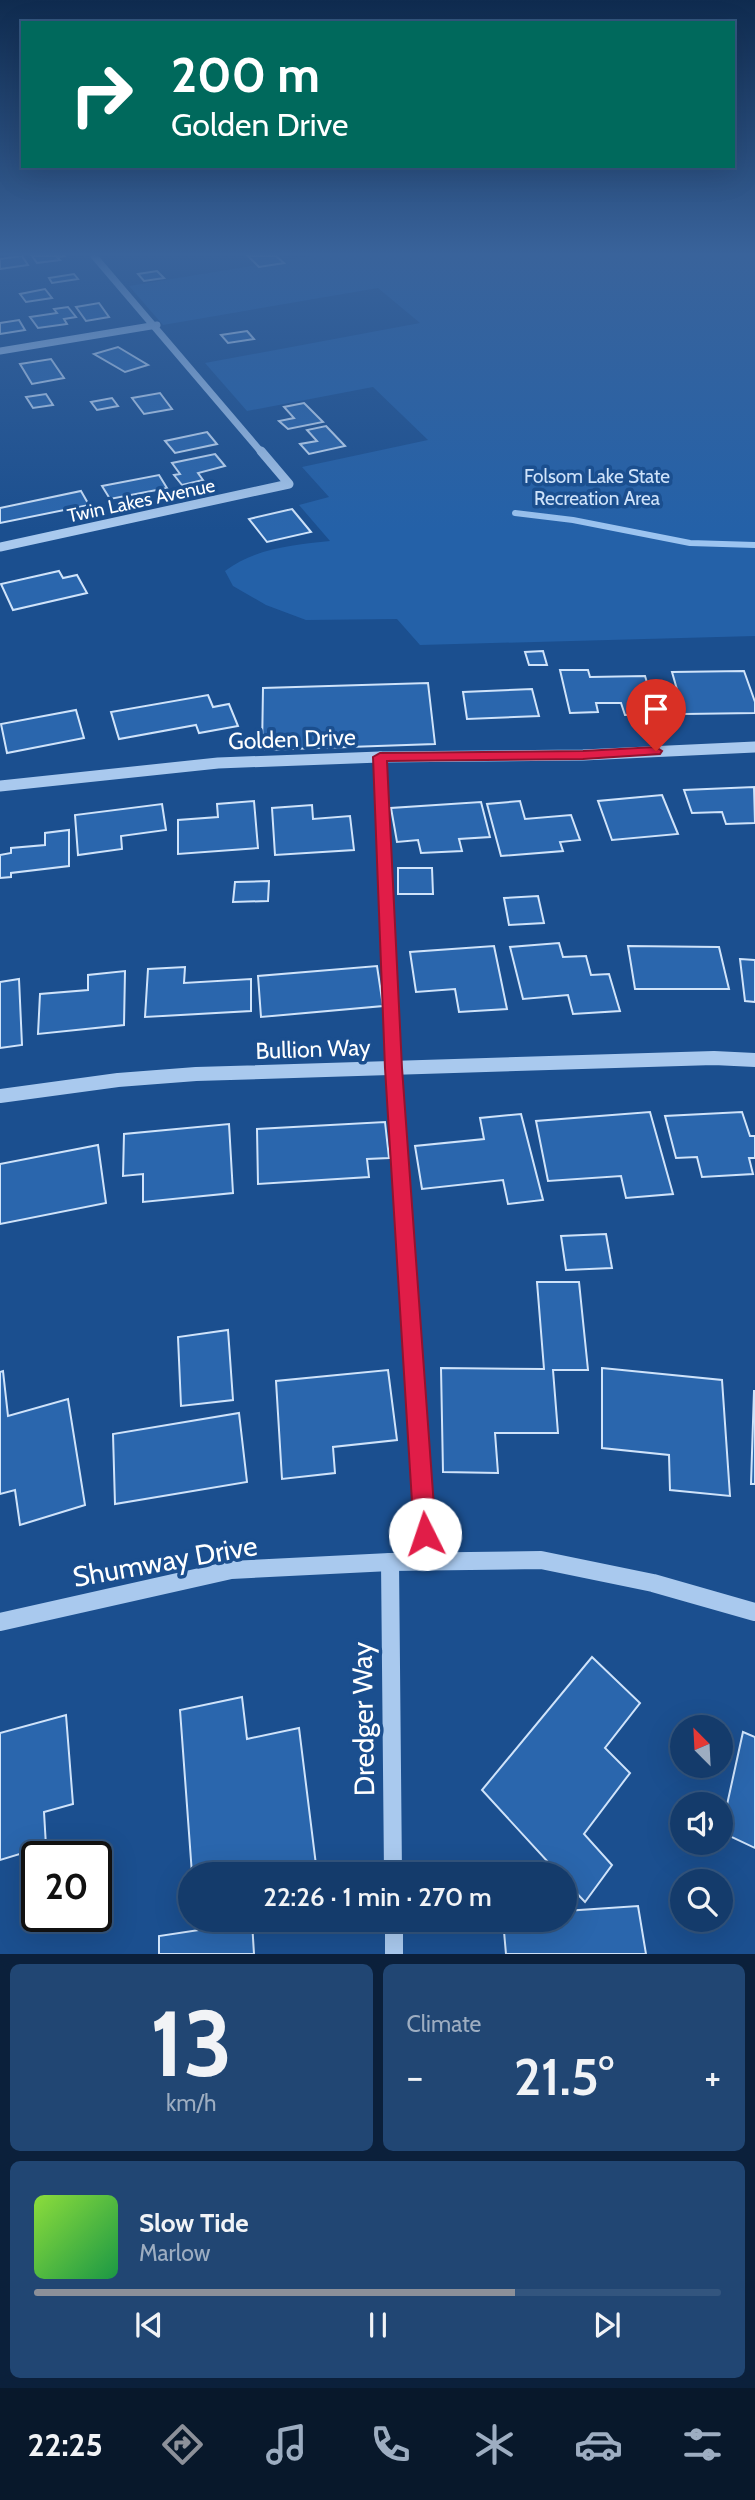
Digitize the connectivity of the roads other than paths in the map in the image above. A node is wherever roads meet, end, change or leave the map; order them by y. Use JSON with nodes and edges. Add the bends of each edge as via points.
{"nodes":[{"id":1,"x":23,"y":347,"type":"edge"},
{"id":2,"x":174,"y":347,"type":"edge"},
{"id":3,"x":0,"y":351,"type":"edge"},
{"id":4,"x":0,"y":547,"type":"edge"},
{"id":5,"x":755,"y":747,"type":"edge"},
{"id":6,"x":380,"y":757,"type":"junction"},
{"id":7,"x":0,"y":786,"type":"edge"},
{"id":8,"x":755,"y":1060,"type":"edge"},
{"id":9,"x":393,"y":1068,"type":"junction"},
{"id":10,"x":0,"y":1096,"type":"edge"},
{"id":11,"x":390,"y":1562,"type":"junction"},
{"id":12,"x":427,"y":1562,"type":"junction"},
{"id":13,"x":755,"y":1612,"type":"edge"},
{"id":14,"x":0,"y":1622,"type":"edge"},
{"id":15,"x":393,"y":1862,"type":"edge"},
{"id":16,"x":394,"y":1932,"type":"edge"},
{"id":17,"x":394,"y":1954,"type":"edge"}],
"edges":[{"from":1,"to":3,"type":"street"},
{"from":2,"to":4,"type":"street","name":"Twin Lakes Avenue","via":[[289,484]]},
{"from":5,"to":6,"type":"street","name":"Golden Drive"},
{"from":6,"to":7,"type":"street","name":"Golden Drive","via":[[218,763]]},
{"from":6,"to":9,"type":"street"},
{"from":8,"to":9,"type":"street","name":"Bullion Way"},
{"from":9,"to":10,"type":"street","name":"Bullion Way","via":[[196,1074]]},
{"from":9,"to":12,"type":"street"},
{"from":11,"to":12,"type":"street","name":"Shumway Drive"},
{"from":11,"to":14,"type":"street","name":"Shumway Drive","via":[[231,1570]]},
{"from":11,"to":15,"type":"street","name":"Dredger Way"},
{"from":12,"to":13,"type":"street","name":"Shumway Drive","via":[[541,1560],[653,1583]]},
{"from":16,"to":17,"type":"street"}]}
